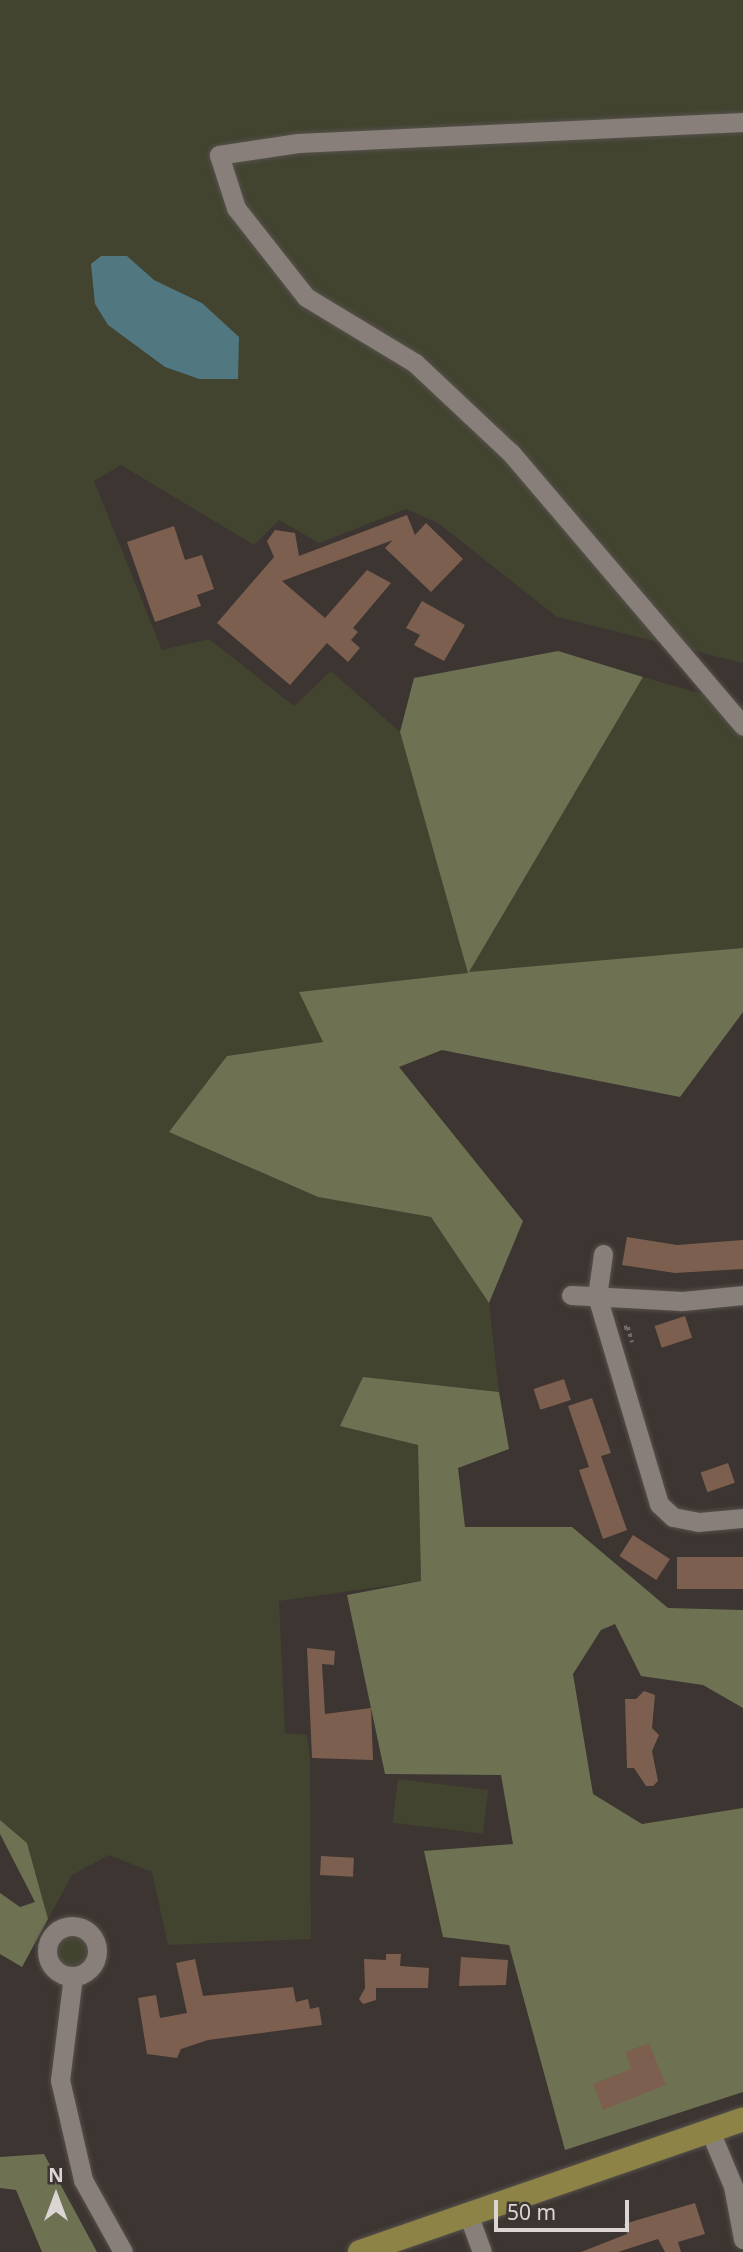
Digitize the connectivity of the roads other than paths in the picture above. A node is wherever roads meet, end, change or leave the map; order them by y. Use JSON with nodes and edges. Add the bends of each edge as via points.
{"nodes":[{"id":1,"x":743,"y":122,"type":"edge"},
{"id":2,"x":743,"y":726,"type":"edge"},
{"id":3,"x":603,"y":1254,"type":"dead end"},
{"id":4,"x":571,"y":1295,"type":"dead end"},
{"id":5,"x":743,"y":1295,"type":"edge"},
{"id":6,"x":597,"y":1296,"type":"junction"},
{"id":7,"x":743,"y":1518,"type":"edge"},
{"id":8,"x":73,"y":1976,"type":"dead end"},
{"id":9,"x":743,"y":2119,"type":"edge"},
{"id":10,"x":710,"y":2131,"type":"junction"},
{"id":11,"x":468,"y":2214,"type":"junction"},
{"id":12,"x":743,"y":2239,"type":"edge"},
{"id":13,"x":123,"y":2252,"type":"edge"},
{"id":14,"x":359,"y":2252,"type":"edge"},
{"id":15,"x":482,"y":2252,"type":"edge"}],
"edges":[{"from":1,"to":2,"type":"street","via":[[298,143],[219,155],[236,208],[306,297],[415,363],[511,453]]},
{"from":3,"to":6,"type":"street"},
{"from":4,"to":6,"type":"street"},
{"from":5,"to":6,"type":"street","via":[[682,1301]]},
{"from":6,"to":7,"type":"street","via":[[659,1504],[673,1517],[698,1522]]},
{"from":8,"to":13,"type":"street","via":[[60,2080],[83,2180]]},
{"from":9,"to":10,"type":"main road"},
{"from":10,"to":11,"type":"main road"},
{"from":10,"to":12,"type":"street","via":[[733,2186]]},
{"from":11,"to":14,"type":"main road"},
{"from":11,"to":15,"type":"street"}]}
